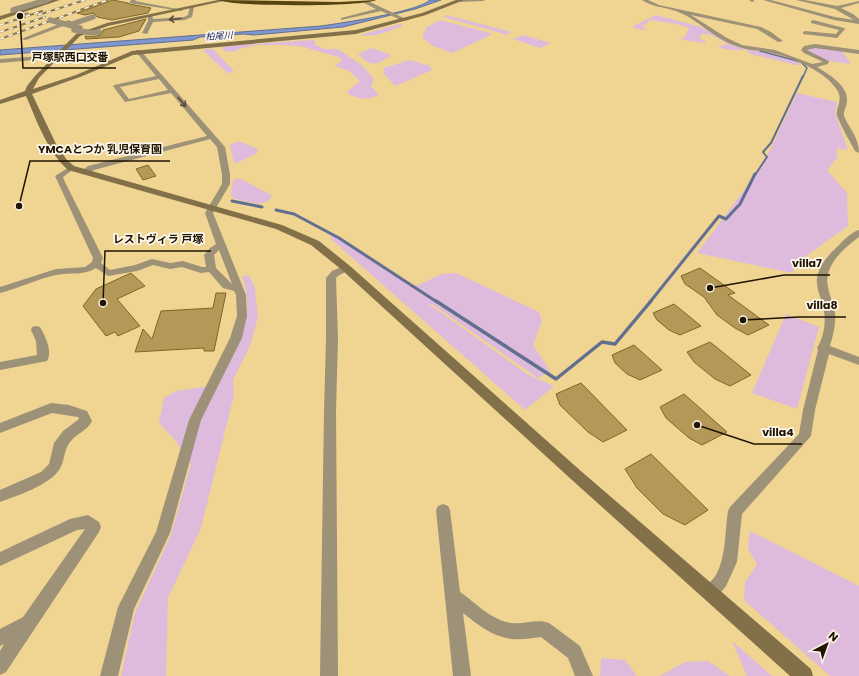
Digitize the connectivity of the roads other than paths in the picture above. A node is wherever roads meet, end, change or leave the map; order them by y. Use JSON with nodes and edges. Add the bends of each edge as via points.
{"nodes":[{"id":1,"x":47,"y":0,"type":"edge"},
{"id":2,"x":57,"y":0,"type":"edge"},
{"id":3,"x":134,"y":0,"type":"edge"},
{"id":4,"x":223,"y":0,"type":"edge"},
{"id":5,"x":373,"y":0,"type":"edge"},
{"id":6,"x":460,"y":0,"type":"edge"},
{"id":7,"x":483,"y":0,"type":"edge"},
{"id":8,"x":644,"y":0,"type":"edge"},
{"id":9,"x":765,"y":0,"type":"edge"},
{"id":10,"x":798,"y":0,"type":"edge"},
{"id":11,"x":822,"y":0,"type":"edge"},
{"id":12,"x":260,"y":1,"type":"edge"},
{"id":13,"x":366,"y":2,"type":"junction"},
{"id":14,"x":859,"y":2,"type":"edge"},
{"id":15,"x":814,"y":3,"type":"junction"},
{"id":16,"x":192,"y":8,"type":"junction"},
{"id":17,"x":380,"y":8,"type":"junction"},
{"id":18,"x":839,"y":9,"type":"junction"},
{"id":19,"x":13,"y":10,"type":"dead end"},
{"id":20,"x":181,"y":10,"type":"junction"},
{"id":21,"x":358,"y":11,"type":"dead end"},
{"id":22,"x":679,"y":11,"type":"junction"},
{"id":23,"x":819,"y":14,"type":"junction"},
{"id":24,"x":93,"y":17,"type":"dead end"},
{"id":25,"x":0,"y":18,"type":"edge"},
{"id":26,"x":826,"y":18,"type":"junction"},
{"id":27,"x":150,"y":19,"type":"junction"},
{"id":28,"x":343,"y":19,"type":"dead end"},
{"id":29,"x":403,"y":19,"type":"junction"},
{"id":30,"x":52,"y":21,"type":"dead end"},
{"id":31,"x":859,"y":22,"type":"edge"},
{"id":32,"x":68,"y":24,"type":"junction"},
{"id":33,"x":807,"y":29,"type":"junction"},
{"id":34,"x":99,"y":32,"type":"dead end"},
{"id":35,"x":145,"y":33,"type":"dead end"},
{"id":36,"x":38,"y":41,"type":"dead end"},
{"id":37,"x":740,"y":46,"type":"junction"},
{"id":38,"x":138,"y":51,"type":"junction"},
{"id":39,"x":859,"y":52,"type":"edge"},
{"id":40,"x":56,"y":56,"type":"junction"},
{"id":41,"x":0,"y":61,"type":"edge"},
{"id":42,"x":812,"y":66,"type":"junction"},
{"id":43,"x":159,"y":77,"type":"junction"},
{"id":44,"x":172,"y":91,"type":"junction"},
{"id":45,"x":28,"y":93,"type":"junction"},
{"id":46,"x":0,"y":102,"type":"edge"},
{"id":47,"x":211,"y":136,"type":"junction"},
{"id":48,"x":859,"y":151,"type":"edge"},
{"id":49,"x":77,"y":170,"type":"junction"},
{"id":50,"x":211,"y":207,"type":"junction"},
{"id":51,"x":859,"y":233,"type":"edge"},
{"id":52,"x":221,"y":245,"type":"junction"},
{"id":53,"x":96,"y":264,"type":"junction"},
{"id":54,"x":346,"y":268,"type":"junction"},
{"id":55,"x":211,"y":269,"type":"junction"},
{"id":56,"x":238,"y":288,"type":"junction"},
{"id":57,"x":0,"y":290,"type":"edge"},
{"id":58,"x":36,"y":330,"type":"dead end"},
{"id":59,"x":823,"y":348,"type":"junction"},
{"id":60,"x":859,"y":361,"type":"edge"},
{"id":61,"x":0,"y":366,"type":"edge"},
{"id":62,"x":0,"y":428,"type":"edge"},
{"id":63,"x":0,"y":496,"type":"edge"},
{"id":64,"x":443,"y":510,"type":"dead end"},
{"id":65,"x":0,"y":558,"type":"edge"},
{"id":66,"x":711,"y":592,"type":"junction"},
{"id":67,"x":453,"y":596,"type":"junction"},
{"id":68,"x":27,"y":624,"type":"junction"},
{"id":69,"x":0,"y":638,"type":"edge"},
{"id":70,"x":0,"y":666,"type":"edge"},
{"id":71,"x":109,"y":676,"type":"edge"},
{"id":72,"x":329,"y":676,"type":"edge"},
{"id":73,"x":462,"y":676,"type":"edge"},
{"id":74,"x":584,"y":676,"type":"edge"},
{"id":75,"x":804,"y":676,"type":"edge"}],
"edges":[{"from":1,"to":19,"type":"street","bridge":true},
{"from":2,"to":25,"type":"street"},
{"from":3,"to":20,"type":"street","via":[[131,2]]},
{"from":4,"to":12,"type":"highway"},
{"from":4,"to":16,"type":"street"},
{"from":5,"to":13,"type":"highway"},
{"from":6,"to":7,"type":"street"},
{"from":6,"to":29,"type":"street","via":[[438,10]]},
{"from":8,"to":22,"type":"street"},
{"from":9,"to":23,"type":"street"},
{"from":10,"to":15,"type":"street"},
{"from":11,"to":15,"type":"street"},
{"from":12,"to":13,"type":"highway","via":[[339,4]]},
{"from":13,"to":17,"type":"street"},
{"from":14,"to":18,"type":"street"},
{"from":15,"to":18,"type":"street"},
{"from":16,"to":20,"type":"street"},
{"from":16,"to":27,"type":"street","one_way":true,"via":[[188,17]]},
{"from":17,"to":21,"type":"street"},
{"from":17,"to":28,"type":"street"},
{"from":17,"to":29,"type":"street"},
{"from":18,"to":23,"type":"street"},
{"from":18,"to":31,"type":"street"},
{"from":20,"to":27,"type":"street"},
{"from":22,"to":37,"type":"street"},
{"from":22,"to":37,"type":"street","via":[[759,28],[780,41],[760,46]]},
{"from":23,"to":26,"type":"street"},
{"from":24,"to":32,"type":"street","bridge":true},
{"from":26,"to":31,"type":"street"},
{"from":26,"to":33,"type":"street"},
{"from":27,"to":35,"type":"street"},
{"from":27,"to":40,"type":"street","via":[[92,29],[78,35]]},
{"from":29,"to":38,"type":"street","via":[[339,35]]},
{"from":30,"to":32,"type":"street","bridge":true},
{"from":32,"to":34,"type":"street","bridge":true,"via":[[80,28],[74,30]]},
{"from":32,"to":36,"type":"street","via":[[25,39]]},
{"from":33,"to":33,"type":"street","via":[[842,29],[837,36]]},
{"from":37,"to":42,"type":"street","via":[[792,57]]},
{"from":38,"to":43,"type":"street"},
{"from":38,"to":45,"type":"street","via":[[94,70]]},
{"from":39,"to":42,"type":"street","via":[[806,47],[806,52],[826,61],[824,65]]},
{"from":40,"to":41,"type":"street"},
{"from":40,"to":45,"type":"street","via":[[30,86]]},
{"from":42,"to":48,"type":"street","via":[[843,94],[840,114]]},
{"from":43,"to":44,"type":"street"},
{"from":43,"to":44,"type":"street","via":[[116,86],[127,101]]},
{"from":44,"to":47,"type":"street","one_way":true},
{"from":45,"to":46,"type":"street"},
{"from":45,"to":49,"type":"street","via":[[52,146],[64,162]]},
{"from":47,"to":49,"type":"street"},
{"from":47,"to":50,"type":"street","via":[[221,147],[226,174],[226,184],[222,193]]},
{"from":49,"to":50,"type":"street"},
{"from":49,"to":53,"type":"street","via":[[59,176],[98,258]]},
{"from":50,"to":52,"type":"street","via":[[209,213]]},
{"from":50,"to":54,"type":"street","via":[[293,232],[315,243]]},
{"from":51,"to":59,"type":"street","via":[[845,242],[833,256],[822,278],[830,314],[830,326]]},
{"from":52,"to":55,"type":"street","via":[[209,255]]},
{"from":52,"to":56,"type":"street"},
{"from":53,"to":55,"type":"street","via":[[108,273],[138,268],[152,262],[170,266],[183,264],[201,270]]},
{"from":53,"to":57,"type":"street","via":[[78,271],[56,272]]},
{"from":54,"to":66,"type":"street","via":[[577,476]]},
{"from":54,"to":72,"type":"street","via":[[331,278]]},
{"from":55,"to":56,"type":"street","via":[[227,286]]},
{"from":56,"to":71,"type":"street","via":[[242,316],[236,338],[195,420],[163,533],[126,607]]},
{"from":58,"to":61,"type":"street","via":[[42,341],[43,358]]},
{"from":59,"to":60,"type":"street"},
{"from":59,"to":66,"type":"street","via":[[808,410],[805,436],[735,511],[729,562],[721,581]]},
{"from":62,"to":63,"type":"street","via":[[51,408],[83,414],[86,421],[68,435],[59,447],[55,466],[46,476]]},
{"from":64,"to":67,"type":"street"},
{"from":65,"to":68,"type":"street","via":[[75,524],[88,522],[94,527],[76,558]]},
{"from":66,"to":75,"type":"street"},
{"from":67,"to":73,"type":"street"},
{"from":67,"to":74,"type":"street","via":[[491,625],[512,631],[543,629],[574,652]]},
{"from":68,"to":69,"type":"street"},
{"from":68,"to":70,"type":"street"}]}
